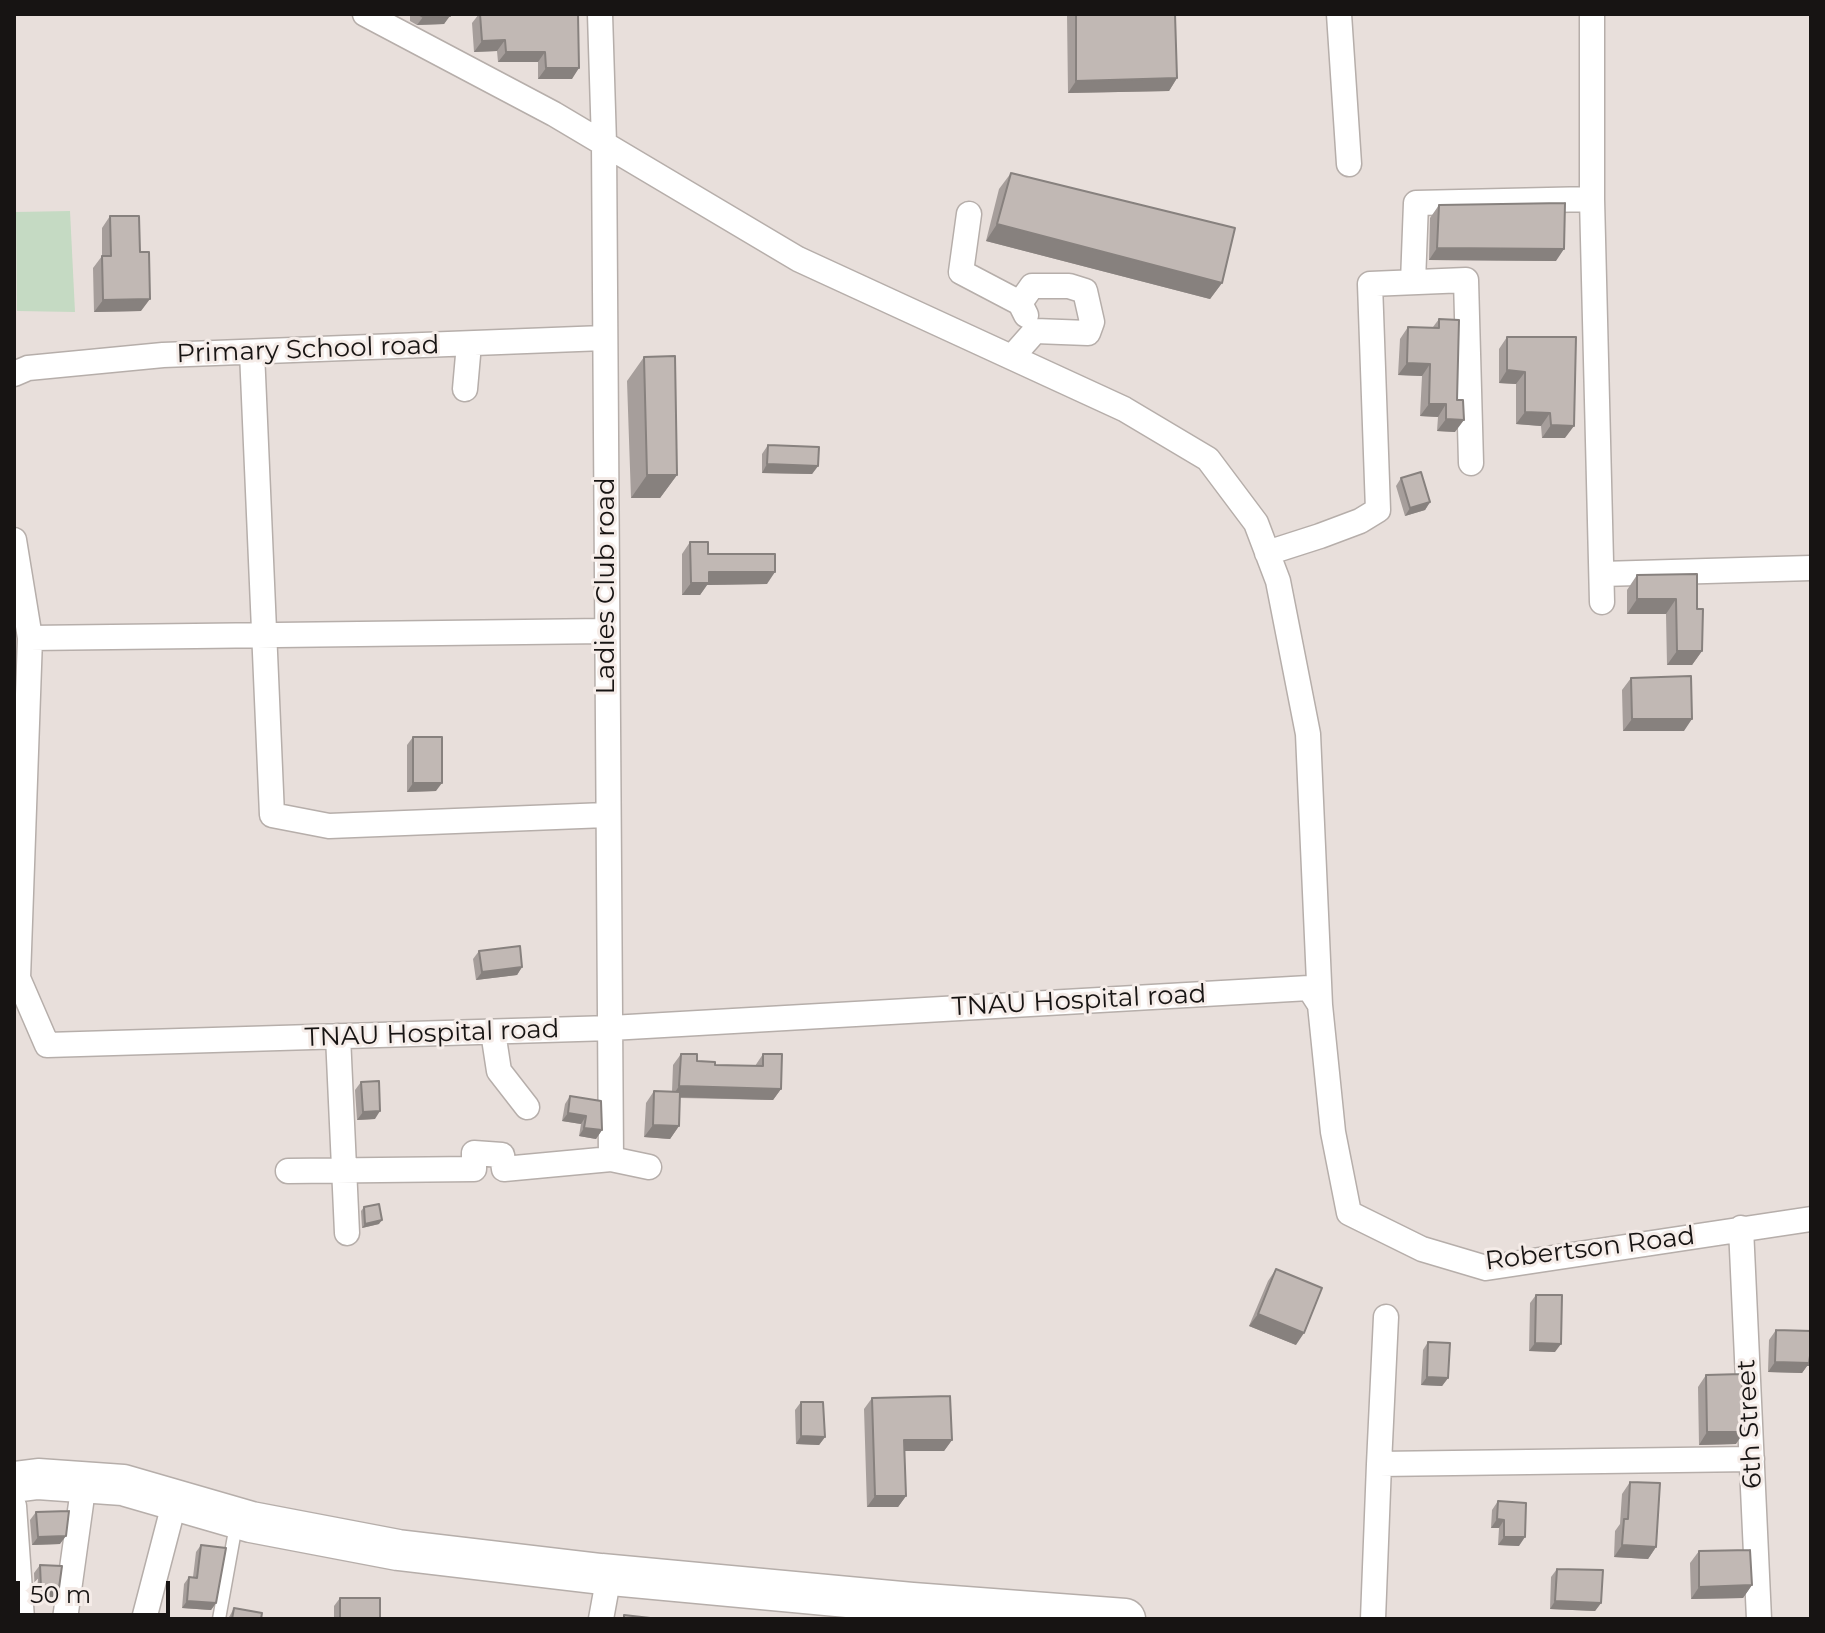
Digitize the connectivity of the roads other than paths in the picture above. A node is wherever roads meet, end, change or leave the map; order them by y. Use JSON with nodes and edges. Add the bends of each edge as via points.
{"nodes":[{"id":1,"x":365,"y":14,"type":"edge"},
{"id":2,"x":600,"y":14,"type":"edge"},
{"id":3,"x":1339,"y":14,"type":"edge"},
{"id":4,"x":1592,"y":14,"type":"edge"},
{"id":5,"x":604,"y":143,"type":"junction"},
{"id":6,"x":1349,"y":164,"type":"dead end"},
{"id":7,"x":1592,"y":199,"type":"junction"},
{"id":8,"x":969,"y":214,"type":"dead end"},
{"id":9,"x":1413,"y":282,"type":"junction"},
{"id":10,"x":1020,"y":303,"type":"junction"},
{"id":11,"x":1035,"y":331,"type":"junction"},
{"id":12,"x":604,"y":338,"type":"junction"},
{"id":13,"x":469,"y":344,"type":"junction"},
{"id":14,"x":252,"y":352,"type":"junction"},
{"id":15,"x":1012,"y":357,"type":"junction"},
{"id":16,"x":14,"y":374,"type":"edge"},
{"id":17,"x":465,"y":389,"type":"dead end"},
{"id":18,"x":1471,"y":463,"type":"dead end"},
{"id":19,"x":15,"y":553,"type":"edge"},
{"id":20,"x":1267,"y":553,"type":"junction"},
{"id":21,"x":1811,"y":568,"type":"edge"},
{"id":22,"x":1602,"y":574,"type":"junction"},
{"id":23,"x":1602,"y":602,"type":"dead end"},
{"id":24,"x":606,"y":631,"type":"junction"},
{"id":25,"x":264,"y":635,"type":"junction"},
{"id":26,"x":30,"y":638,"type":"junction"},
{"id":27,"x":20,"y":731,"type":"edge"},
{"id":28,"x":606,"y":815,"type":"junction"},
{"id":29,"x":17,"y":886,"type":"edge"},
{"id":30,"x":16,"y":978,"type":"edge"},
{"id":31,"x":1320,"y":1005,"type":"junction"},
{"id":32,"x":611,"y":1028,"type":"junction"},
{"id":33,"x":493,"y":1032,"type":"junction"},
{"id":34,"x":338,"y":1036,"type":"junction"},
{"id":35,"x":527,"y":1107,"type":"dead end"},
{"id":36,"x":611,"y":1159,"type":"junction"},
{"id":37,"x":649,"y":1167,"type":"dead end"},
{"id":38,"x":344,"y":1170,"type":"junction"},
{"id":39,"x":288,"y":1171,"type":"dead end"},
{"id":40,"x":1811,"y":1219,"type":"edge"},
{"id":41,"x":1741,"y":1228,"type":"junction"},
{"id":42,"x":347,"y":1233,"type":"dead end"},
{"id":43,"x":1386,"y":1317,"type":"dead end"},
{"id":44,"x":1752,"y":1459,"type":"junction"},
{"id":45,"x":1379,"y":1464,"type":"junction"},
{"id":46,"x":14,"y":1482,"type":"edge"},
{"id":47,"x":84,"y":1482,"type":"junction"},
{"id":48,"x":175,"y":1500,"type":"junction"},
{"id":49,"x":14,"y":1506,"type":"edge"},
{"id":50,"x":237,"y":1518,"type":"junction"},
{"id":51,"x":609,"y":1575,"type":"junction"},
{"id":52,"x":1005,"y":1614,"type":"edge"},
{"id":53,"x":22,"y":1619,"type":"edge"},
{"id":54,"x":65,"y":1619,"type":"edge"},
{"id":55,"x":144,"y":1619,"type":"edge"},
{"id":56,"x":219,"y":1619,"type":"edge"},
{"id":57,"x":601,"y":1619,"type":"edge"},
{"id":58,"x":1125,"y":1619,"type":"edge"},
{"id":59,"x":1373,"y":1619,"type":"edge"},
{"id":60,"x":1759,"y":1619,"type":"edge"}],
"edges":[{"from":1,"to":5,"type":"street"},
{"from":2,"to":5,"type":"street","name":"Ladies Club road"},
{"from":3,"to":6,"type":"street"},
{"from":4,"to":7,"type":"street"},
{"from":5,"to":12,"type":"street","name":"Ladies Club road"},
{"from":5,"to":15,"type":"street","via":[[798,259]]},
{"from":7,"to":9,"type":"street","via":[[1416,203]]},
{"from":7,"to":22,"type":"street"},
{"from":8,"to":10,"type":"street","via":[[961,272]]},
{"from":9,"to":18,"type":"street","via":[[1466,280]]},
{"from":9,"to":20,"type":"street","via":[[1370,284],[1378,510]]},
{"from":10,"to":11,"type":"street"},
{"from":10,"to":11,"type":"street","via":[[1032,286],[1085,291],[1092,322],[1088,333]]},
{"from":11,"to":15,"type":"street"},
{"from":12,"to":13,"type":"street","name":"Primary School road"},
{"from":12,"to":24,"type":"street","name":"Ladies Club road"},
{"from":13,"to":14,"type":"street","name":"Primary School road"},
{"from":13,"to":17,"type":"street"},
{"from":14,"to":16,"type":"street","name":"Primary School road","via":[[103,361]]},
{"from":14,"to":25,"type":"street"},
{"from":15,"to":20,"type":"street","via":[[1124,409],[1208,459],[1256,523]]},
{"from":19,"to":26,"type":"street","name":"TNAU Hospital road"},
{"from":20,"to":31,"type":"street","via":[[1278,581],[1308,734]]},
{"from":21,"to":22,"type":"street"},
{"from":22,"to":23,"type":"street"},
{"from":24,"to":25,"type":"street"},
{"from":24,"to":28,"type":"street","name":"Ladies Club road"},
{"from":25,"to":26,"type":"street"},
{"from":25,"to":28,"type":"street","via":[[272,815],[329,826]]},
{"from":26,"to":27,"type":"street","name":"TNAU Hospital road"},
{"from":27,"to":29,"type":"street","name":"TNAU Hospital road"},
{"from":28,"to":32,"type":"street","name":"Ladies Club road"},
{"from":29,"to":30,"type":"street","name":"TNAU Hospital road"},
{"from":30,"to":34,"type":"street","name":"TNAU Hospital road","via":[[47,1045]]},
{"from":31,"to":32,"type":"street","name":"TNAU Hospital road","via":[[1309,988]]},
{"from":31,"to":41,"type":"street","name":"Robertson Road","via":[[1333,1132],[1349,1213],[1422,1249],[1486,1268]]},
{"from":32,"to":33,"type":"street","name":"TNAU Hospital road"},
{"from":32,"to":36,"type":"street","name":"Ladies Club road"},
{"from":33,"to":34,"type":"street","name":"TNAU Hospital road"},
{"from":33,"to":35,"type":"street","via":[[499,1071]]},
{"from":34,"to":38,"type":"street"},
{"from":36,"to":37,"type":"street"},
{"from":36,"to":38,"type":"street","via":[[504,1169],[502,1155],[474,1153],[474,1169]]},
{"from":38,"to":39,"type":"street"},
{"from":38,"to":42,"type":"street"},
{"from":40,"to":41,"type":"street","name":"Robertson Road"},
{"from":41,"to":44,"type":"street","name":"6th Street"},
{"from":43,"to":45,"type":"street"},
{"from":44,"to":45,"type":"street"},
{"from":44,"to":60,"type":"street","name":"6th Street"},
{"from":45,"to":59,"type":"street"},
{"from":46,"to":47,"type":"main road"},
{"from":47,"to":48,"type":"main road","via":[[123,1485]]},
{"from":47,"to":54,"type":"street"},
{"from":48,"to":50,"type":"main road"},
{"from":48,"to":55,"type":"street"},
{"from":49,"to":53,"type":"street"},
{"from":50,"to":51,"type":"main road","via":[[398,1550]]},
{"from":50,"to":56,"type":"lane"},
{"from":51,"to":52,"type":"main road"},
{"from":51,"to":57,"type":"street"},
{"from":52,"to":58,"type":"main road"}]}
